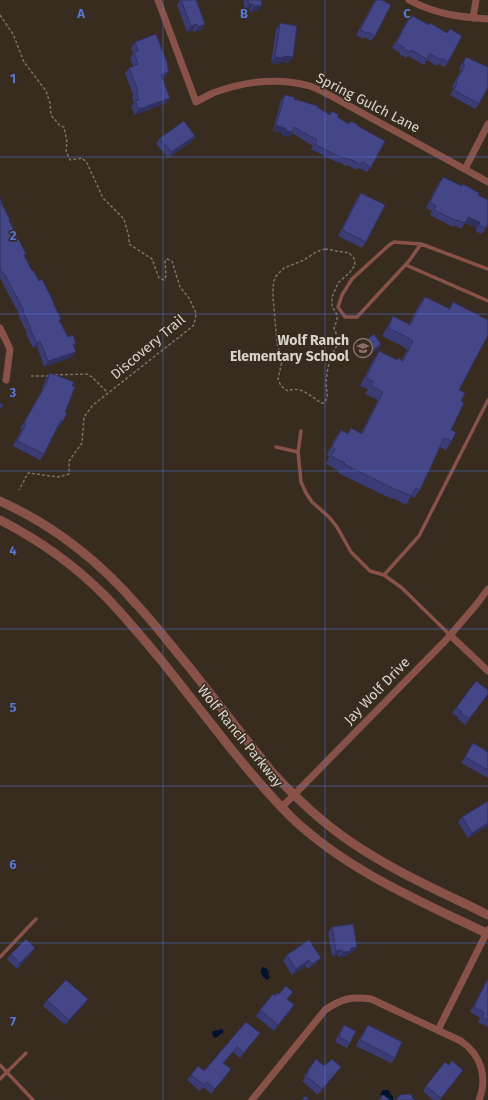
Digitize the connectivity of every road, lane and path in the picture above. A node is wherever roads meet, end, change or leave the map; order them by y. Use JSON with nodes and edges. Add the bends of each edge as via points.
{"nodes":[{"id":1,"x":158,"y":0,"type":"edge"},
{"id":2,"x":408,"y":0,"type":"edge"},
{"id":3,"x":476,"y":0,"type":"edge"},
{"id":4,"x":0,"y":15,"type":"edge"},
{"id":5,"x":473,"y":18,"type":"junction"},
{"id":6,"x":488,"y":19,"type":"edge"},
{"id":7,"x":488,"y":124,"type":"edge"},
{"id":8,"x":465,"y":169,"type":"junction"},
{"id":9,"x":488,"y":182,"type":"edge"},
{"id":10,"x":421,"y":244,"type":"junction"},
{"id":11,"x":406,"y":265,"type":"junction"},
{"id":12,"x":488,"y":269,"type":"edge"},
{"id":13,"x":488,"y":302,"type":"edge"},
{"id":14,"x":335,"y":322,"type":"joint"},
{"id":15,"x":0,"y":328,"type":"edge"},
{"id":16,"x":31,"y":376,"type":"dead end"},
{"id":17,"x":6,"y":380,"type":"dead end"},
{"id":18,"x":108,"y":393,"type":"dead end"},
{"id":19,"x":488,"y":400,"type":"edge"},
{"id":20,"x":301,"y":431,"type":"dead end"},
{"id":21,"x":276,"y":447,"type":"dead end"},
{"id":22,"x":298,"y":452,"type":"junction"},
{"id":23,"x":19,"y":490,"type":"dead end"},
{"id":24,"x":0,"y":501,"type":"edge"},
{"id":25,"x":0,"y":520,"type":"edge"},
{"id":26,"x":384,"y":575,"type":"junction"},
{"id":27,"x":488,"y":589,"type":"edge"},
{"id":28,"x":450,"y":635,"type":"junction"},
{"id":29,"x":488,"y":671,"type":"edge"},
{"id":30,"x":294,"y":795,"type":"junction"},
{"id":31,"x":282,"y":808,"type":"junction"},
{"id":32,"x":488,"y":915,"type":"edge"},
{"id":33,"x":36,"y":919,"type":"dead end"},
{"id":34,"x":487,"y":933,"type":"edge"},
{"id":35,"x":0,"y":957,"type":"edge"},
{"id":36,"x":438,"y":1030,"type":"junction"},
{"id":37,"x":26,"y":1053,"type":"dead end"},
{"id":38,"x":0,"y":1065,"type":"edge"},
{"id":39,"x":7,"y":1072,"type":"junction"},
{"id":40,"x":0,"y":1079,"type":"edge"},
{"id":41,"x":32,"y":1100,"type":"edge"},
{"id":42,"x":252,"y":1100,"type":"edge"},
{"id":43,"x":479,"y":1100,"type":"edge"}],
"edges":[{"from":1,"to":8,"type":"street","name":"Spring Gulch Lane","via":[[196,102],[240,85],[260,82],[287,82],[311,87]]},
{"from":2,"to":5,"type":"street","via":[[438,12]]},
{"from":3,"to":5,"type":"street"},
{"from":4,"to":23,"type":"path","name":"Discovery Trail","via":[[13,34],[24,62],[46,91],[51,116],[64,127],[66,151],[70,160],[82,158],[87,163],[103,198],[124,219],[129,244],[152,259],[159,278],[164,280],[166,276],[167,259],[172,261],[180,286],[196,313],[193,326],[93,405],[84,417],[82,444],[69,460],[69,474],[58,477],[28,473]]},
{"from":5,"to":6,"type":"street"},
{"from":7,"to":8,"type":"street"},
{"from":8,"to":9,"type":"street","name":"Spring Gulch Lane"},
{"from":10,"to":11,"type":"lane"},
{"from":10,"to":11,"type":"lane","via":[[394,242],[352,279],[338,307],[345,317],[357,317]]},
{"from":10,"to":12,"type":"lane"},
{"from":11,"to":13,"type":"lane"},
{"from":14,"to":14,"type":"path","via":[[337,315],[332,306],[332,297],[338,283],[355,265],[352,255],[325,249],[284,268],[276,276],[273,287],[277,343],[282,361],[278,379],[284,389],[306,392],[324,403],[328,395],[326,388],[330,358],[338,343]]},
{"from":15,"to":17,"type":"street","via":[[10,349]]},
{"from":16,"to":18,"type":"path","via":[[87,374]]},
{"from":19,"to":26,"type":"lane","via":[[419,536]]},
{"from":20,"to":22,"type":"lane"},
{"from":21,"to":22,"type":"lane"},
{"from":22,"to":26,"type":"lane","via":[[301,482],[312,502],[337,527],[351,552],[370,571]]},
{"from":24,"to":30,"type":"street","name":"Wolf Ranch Parkway","via":[[27,514],[69,541],[116,582],[147,616],[271,771]]},
{"from":25,"to":31,"type":"street","name":"Wolf Ranch Parkway","via":[[49,549],[102,593],[139,633],[250,772]]},
{"from":26,"to":28,"type":"lane","via":[[402,588]]},
{"from":27,"to":28,"type":"street","name":"Jay Wolf Drive"},
{"from":28,"to":29,"type":"street"},
{"from":28,"to":30,"type":"street","name":"Jay Wolf Drive"},
{"from":30,"to":31,"type":"street","name":"Jay Wolf Drive"},
{"from":30,"to":32,"type":"street","name":"Wolf Ranch Parkway","via":[[328,825],[370,854]]},
{"from":31,"to":34,"type":"street","name":"Wolf Ranch Parkway","via":[[321,842],[363,871]]},
{"from":33,"to":35,"type":"lane"},
{"from":34,"to":36,"type":"street"},
{"from":36,"to":42,"type":"street","via":[[371,999],[344,999],[325,1010]]},
{"from":36,"to":43,"type":"street","via":[[461,1041],[476,1055],[484,1075]]},
{"from":37,"to":39,"type":"lane"},
{"from":38,"to":39,"type":"lane"},
{"from":39,"to":40,"type":"lane"},
{"from":39,"to":41,"type":"lane"}]}
